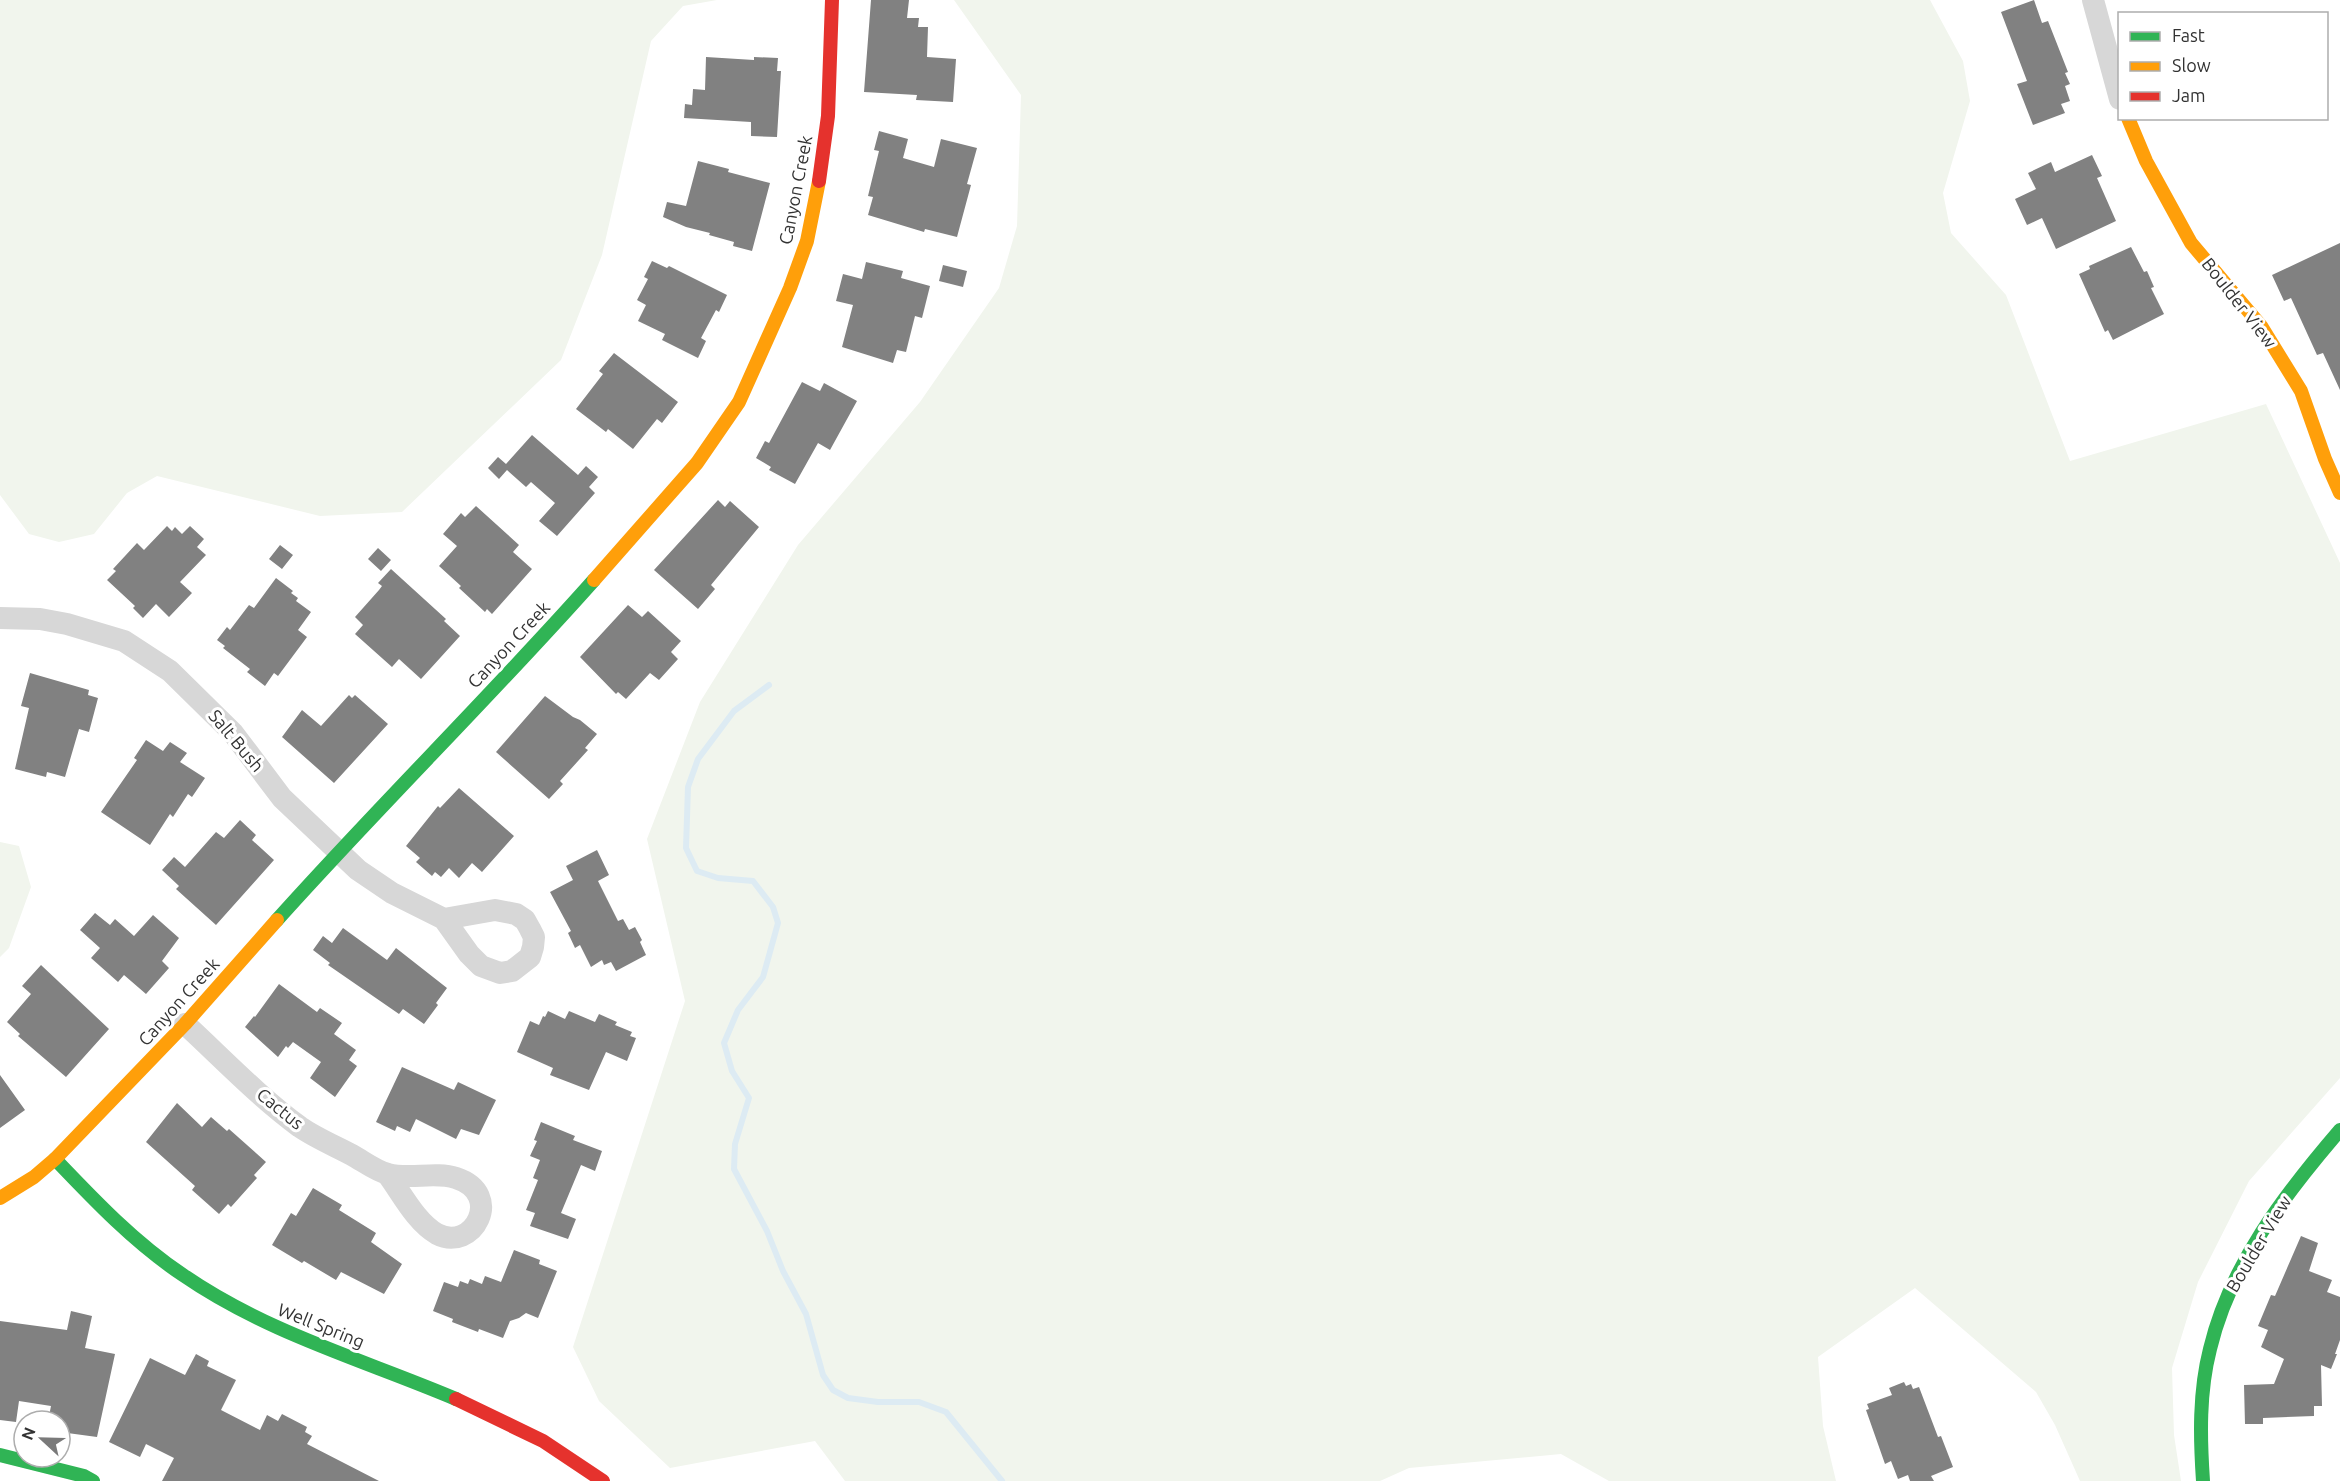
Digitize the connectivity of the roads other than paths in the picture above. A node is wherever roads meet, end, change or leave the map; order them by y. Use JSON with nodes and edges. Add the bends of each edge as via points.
{"nodes":[{"id":1,"x":832,"y":0,"type":"edge"},
{"id":2,"x":2093,"y":0,"type":"edge"},
{"id":3,"x":2118,"y":92,"type":"edge"},
{"id":4,"x":2129,"y":120,"type":"edge"},
{"id":5,"x":2340,"y":493,"type":"edge"},
{"id":6,"x":0,"y":618,"type":"edge"},
{"id":7,"x":338,"y":852,"type":"junction"},
{"id":8,"x":444,"y":919,"type":"dead end"},
{"id":9,"x":185,"y":1024,"type":"junction"},
{"id":10,"x":2340,"y":1130,"type":"edge"},
{"id":11,"x":55,"y":1159,"type":"junction"},
{"id":12,"x":388,"y":1175,"type":"dead end"},
{"id":13,"x":0,"y":1198,"type":"edge"},
{"id":14,"x":0,"y":1455,"type":"edge"},
{"id":15,"x":93,"y":1481,"type":"edge"},
{"id":16,"x":603,"y":1481,"type":"edge"},
{"id":17,"x":2203,"y":1481,"type":"edge"}],
"edges":[{"from":1,"to":7,"type":"street","name":"Canyon Creek","via":[[828,116],[807,241],[739,402],[697,463],[627,542]]},
{"from":2,"to":3,"type":"street"},
{"from":4,"to":5,"type":"street","name":"Boulder View","via":[[2146,161],[2191,243],[2262,326],[2301,390]]},
{"from":6,"to":7,"type":"street","name":"Salt Bush","via":[[67,624],[124,641],[170,671],[233,733],[282,798]]},
{"from":7,"to":8,"type":"street","name":"Salt Bush","via":[[392,894]]},
{"from":7,"to":9,"type":"street","name":"Canyon Creek"},
{"from":9,"to":11,"type":"street","name":"Canyon Creek"},
{"from":9,"to":12,"type":"street","name":"Cactus","via":[[302,1128]]},
{"from":10,"to":17,"type":"street","name":"Boulder View","via":[[2280,1205],[2235,1278],[2214,1333],[2206,1377]]},
{"from":11,"to":13,"type":"street","name":"Canyon Creek"},
{"from":11,"to":16,"type":"street","name":"Well Spring","via":[[153,1254],[241,1311],[489,1412],[560,1450]]},
{"from":14,"to":15,"type":"street"}]}
